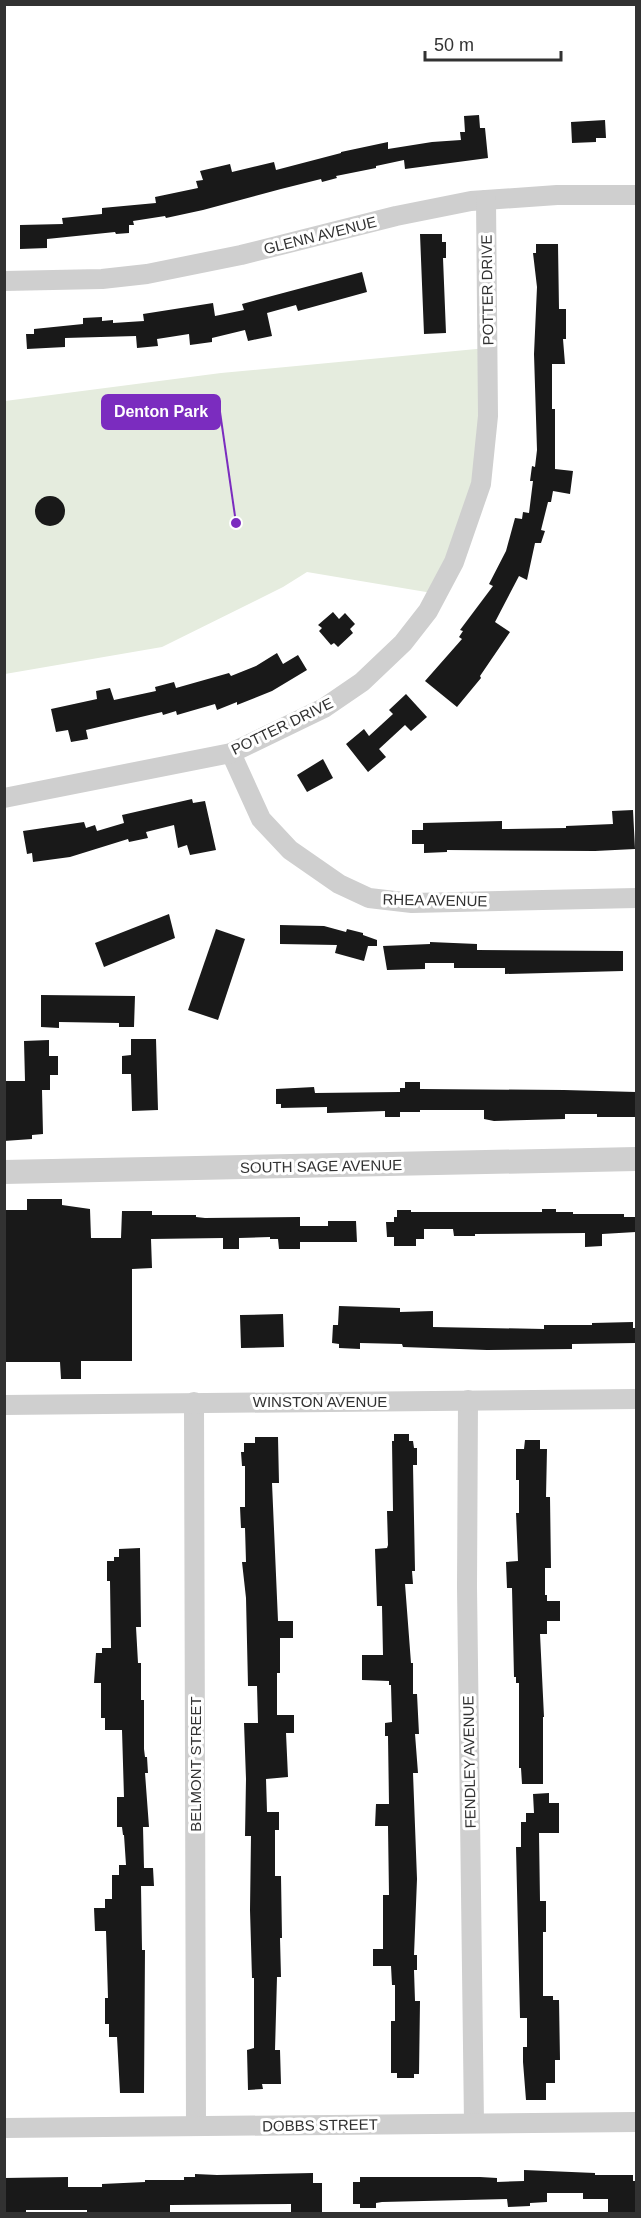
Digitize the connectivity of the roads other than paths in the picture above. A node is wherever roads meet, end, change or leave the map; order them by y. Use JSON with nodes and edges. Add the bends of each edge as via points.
{"nodes":[{"id":1,"x":636,"y":195,"type":"edge"},
{"id":2,"x":486,"y":200,"type":"junction"},
{"id":3,"x":4,"y":281,"type":"edge"},
{"id":4,"x":231,"y":753,"type":"junction"},
{"id":5,"x":4,"y":798,"type":"edge"},
{"id":6,"x":636,"y":898,"type":"edge"},
{"id":7,"x":636,"y":1159,"type":"edge"},
{"id":8,"x":4,"y":1172,"type":"edge"},
{"id":9,"x":636,"y":1399,"type":"edge"},
{"id":10,"x":468,"y":1400,"type":"junction"},
{"id":11,"x":194,"y":1402,"type":"junction"},
{"id":12,"x":4,"y":1406,"type":"edge"},
{"id":13,"x":636,"y":2122,"type":"edge"},
{"id":14,"x":474,"y":2123,"type":"junction"},
{"id":15,"x":196,"y":2126,"type":"junction"},
{"id":16,"x":4,"y":2128,"type":"edge"}],
"edges":[{"from":1,"to":2,"type":"street","name":"GLENN AVENUE"},
{"from":2,"to":3,"type":"street","name":"GLENN AVENUE","via":[[396,216],[147,274]]},
{"from":2,"to":4,"type":"street","name":"POTTER DRIVE","via":[[488,416],[481,484],[454,562],[428,611],[403,643],[362,682],[324,708]]},
{"from":4,"to":5,"type":"street","name":"POTTER DRIVE"},
{"from":4,"to":6,"type":"street","name":"RHEA AVENUE","via":[[261,819],[290,850],[339,884],[369,898],[412,903]]},
{"from":7,"to":8,"type":"street","name":"SOUTH SAGE AVENUE"},
{"from":9,"to":10,"type":"street","name":"WINSTON AVENUE"},
{"from":10,"to":11,"type":"street","name":"WINSTON AVENUE"},
{"from":10,"to":14,"type":"street","name":"FENDLEY AVENUE"},
{"from":11,"to":12,"type":"street","name":"WINSTON AVENUE"},
{"from":11,"to":15,"type":"street","name":"BELMONT STREET"},
{"from":13,"to":14,"type":"street","name":"DOBBS STREET"},
{"from":14,"to":15,"type":"street","name":"DOBBS STREET"},
{"from":15,"to":16,"type":"street","name":"DOBBS STREET"}]}
